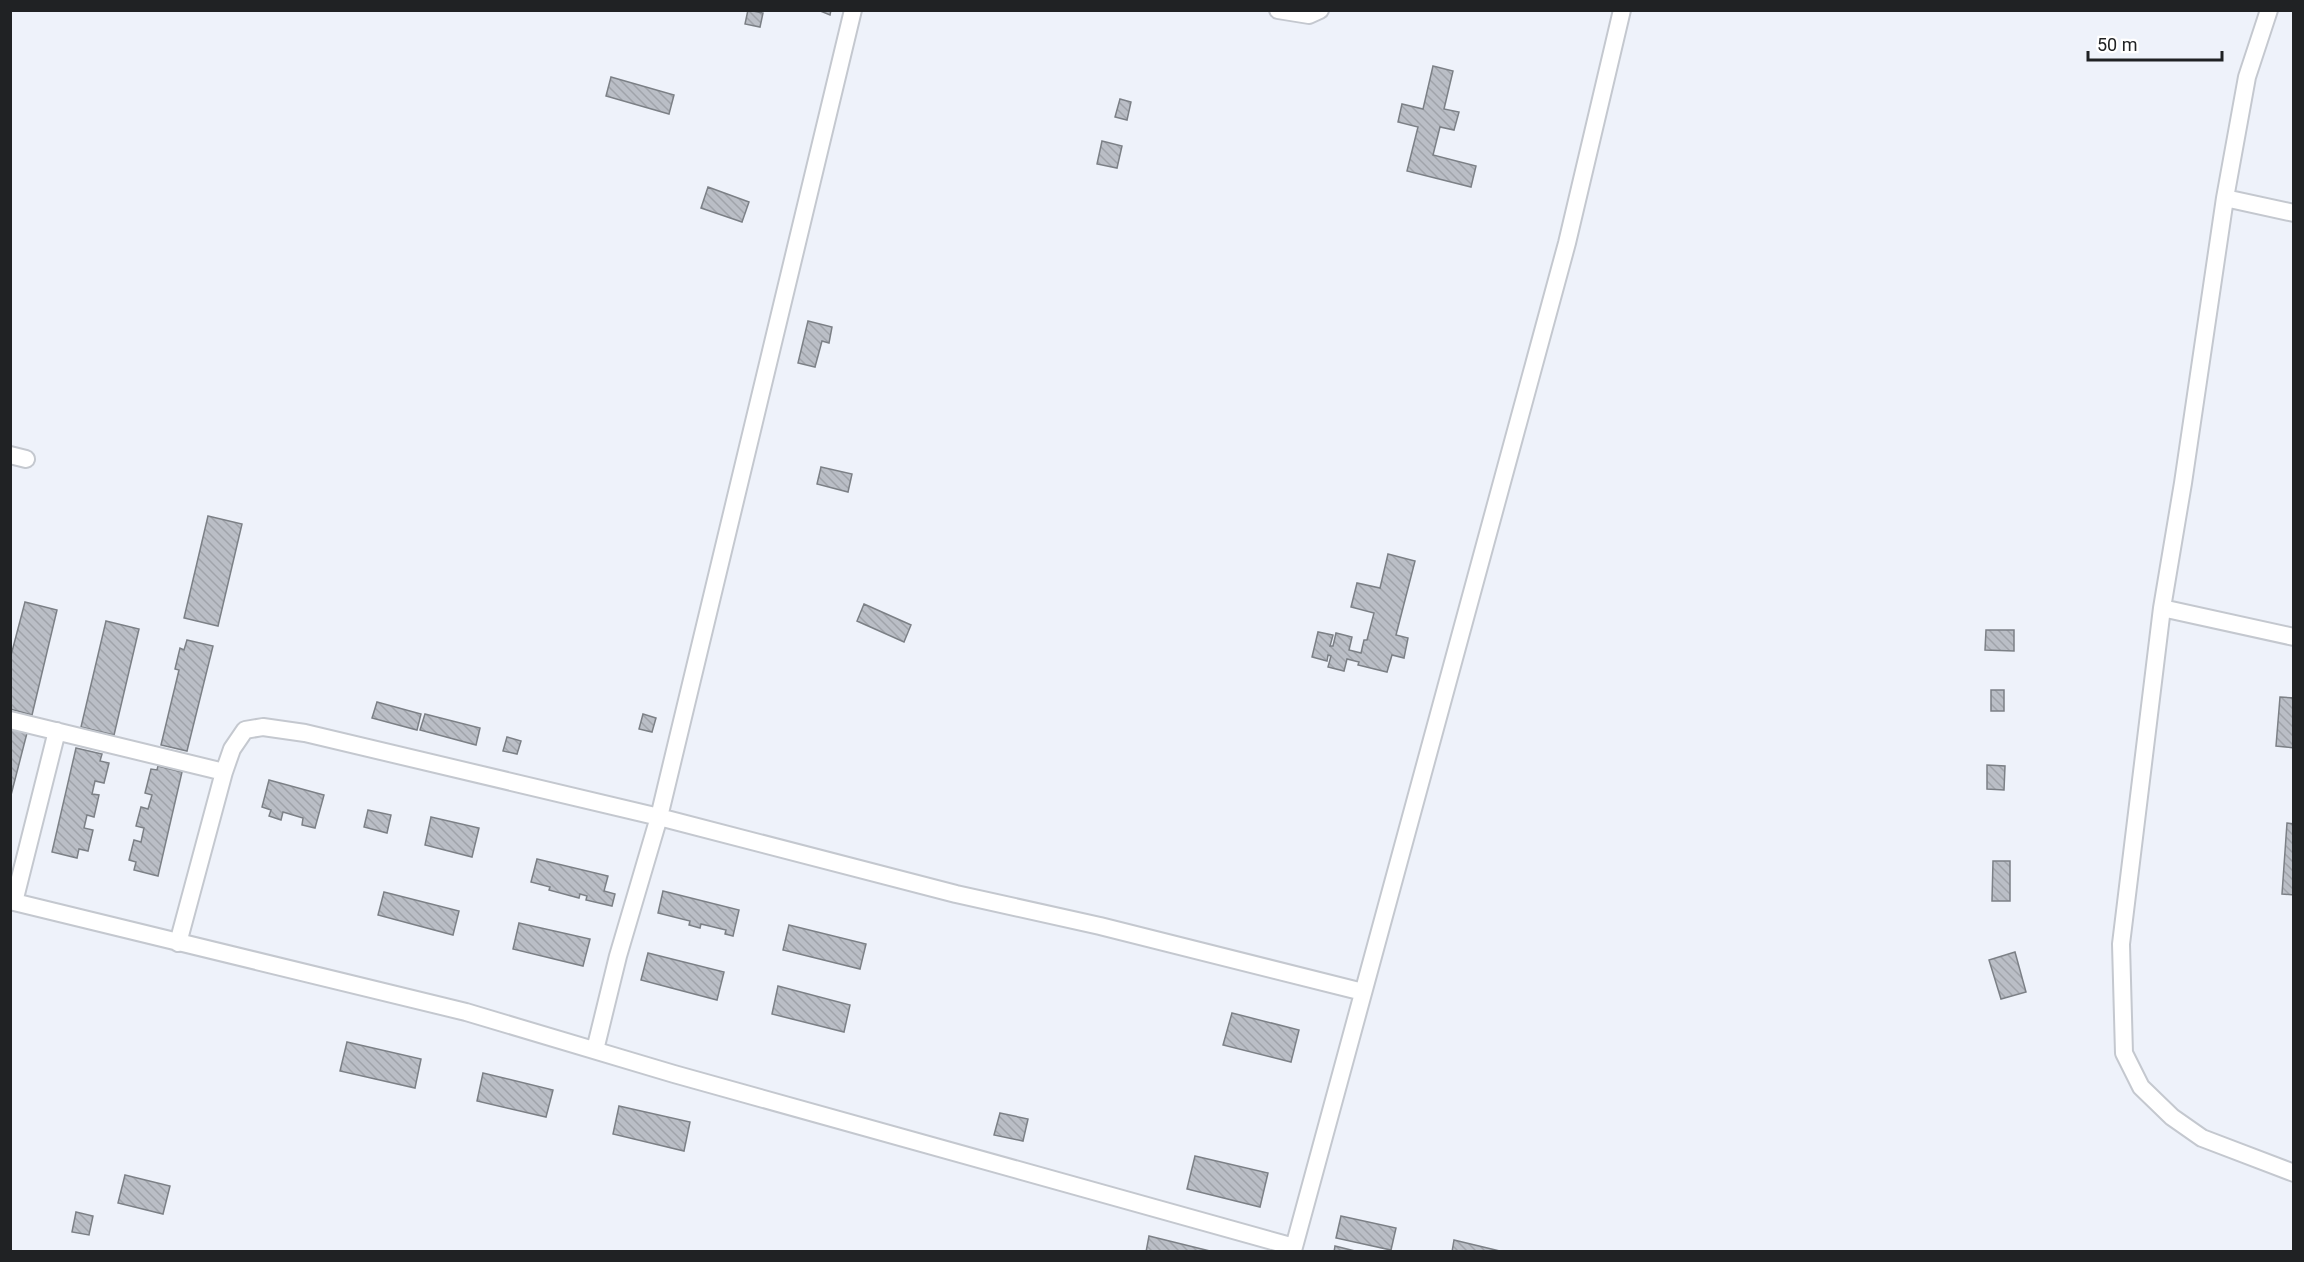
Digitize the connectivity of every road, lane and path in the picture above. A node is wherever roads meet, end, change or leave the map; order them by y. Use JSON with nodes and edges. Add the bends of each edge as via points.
{"nodes":[{"id":1,"x":853,"y":10,"type":"edge"},
{"id":2,"x":1278,"y":10,"type":"edge"},
{"id":3,"x":1320,"y":10,"type":"edge"},
{"id":4,"x":1622,"y":10,"type":"edge"},
{"id":5,"x":2269,"y":10,"type":"edge"},
{"id":6,"x":2225,"y":198,"type":"junction"},
{"id":7,"x":2294,"y":213,"type":"edge"},
{"id":8,"x":2162,"y":608,"type":"junction"},
{"id":9,"x":2294,"y":637,"type":"edge"},
{"id":10,"x":10,"y":720,"type":"edge"},
{"id":11,"x":57,"y":731,"type":"junction"},
{"id":12,"x":224,"y":772,"type":"junction"},
{"id":13,"x":659,"y":817,"type":"junction"},
{"id":14,"x":12,"y":901,"type":"edge"},
{"id":15,"x":178,"y":943,"type":"junction"},
{"id":16,"x":1363,"y":992,"type":"junction"},
{"id":17,"x":595,"y":1050,"type":"junction"},
{"id":18,"x":2294,"y":1173,"type":"edge"}],
"edges":[{"from":1,"to":13,"type":"street"},
{"from":2,"to":3,"type":"street","via":[[1309,15]]},
{"from":4,"to":16,"type":"street","via":[[1567,243]]},
{"from":5,"to":6,"type":"street","via":[[2247,76]]},
{"from":6,"to":7,"type":"street"},
{"from":6,"to":8,"type":"street"},
{"from":8,"to":9,"type":"street"},
{"from":8,"to":18,"type":"street","via":[[2121,944],[2124,1053],[2141,1087],[2172,1117],[2202,1138]]},
{"from":10,"to":11,"type":"street"},
{"from":11,"to":12,"type":"street"},
{"from":11,"to":14,"type":"street"},
{"from":12,"to":13,"type":"street","via":[[232,749],[245,730],[263,727],[305,733]]},
{"from":12,"to":15,"type":"street"},
{"from":13,"to":16,"type":"street","via":[[956,894]]},
{"from":13,"to":17,"type":"street"},
{"from":14,"to":15,"type":"street"},
{"from":15,"to":17,"type":"street","via":[[465,1012]]},
{"from":16,"to":17,"type":"street","via":[[1294,1247]]}]}
